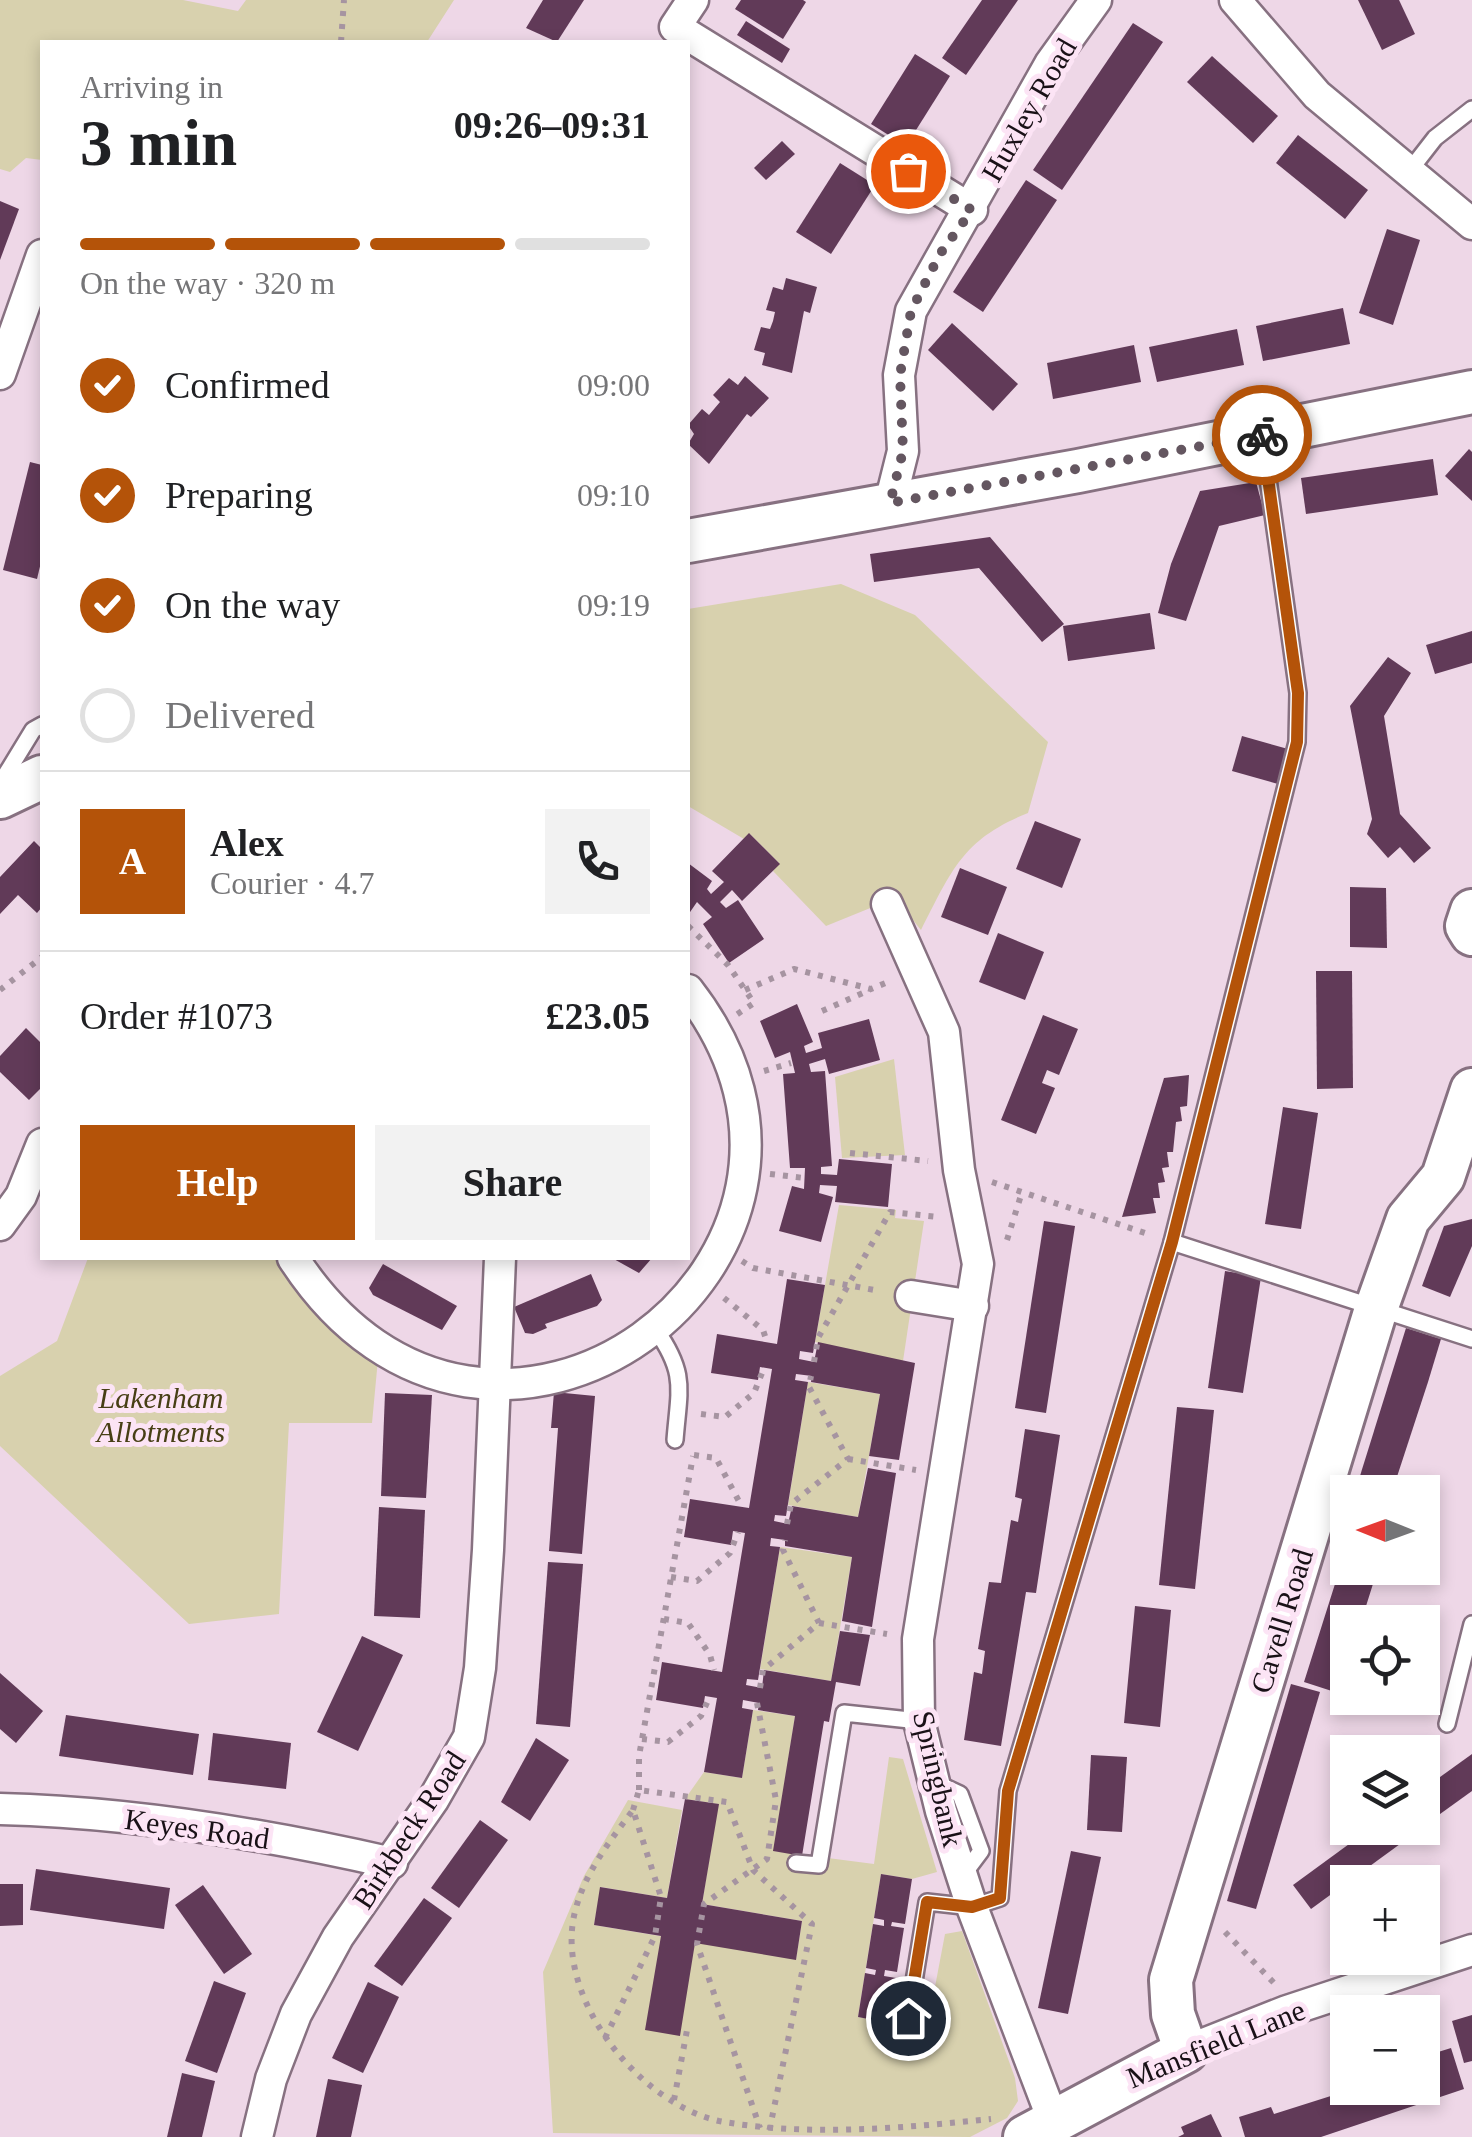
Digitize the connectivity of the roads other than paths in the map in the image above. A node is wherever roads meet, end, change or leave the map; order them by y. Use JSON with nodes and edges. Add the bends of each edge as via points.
{"nodes":[{"id":1,"x":693,"y":0,"type":"edge"},
{"id":2,"x":1096,"y":0,"type":"edge"},
{"id":3,"x":1235,"y":0,"type":"edge"},
{"id":4,"x":670,"y":35,"type":"edge"},
{"id":5,"x":690,"y":47,"type":"edge"},
{"id":6,"x":1472,"y":109,"type":"edge"},
{"id":7,"x":1407,"y":174,"type":"junction"},
{"id":8,"x":972,"y":210,"type":"junction"},
{"id":9,"x":1472,"y":224,"type":"edge"},
{"id":10,"x":40,"y":261,"type":"edge"},
{"id":11,"x":0,"y":374,"type":"edge"},
{"id":12,"x":1472,"y":392,"type":"edge"},
{"id":13,"x":1262,"y":432,"type":"junction"},
{"id":14,"x":890,"y":503,"type":"junction"},
{"id":15,"x":690,"y":542,"type":"edge"},
{"id":16,"x":40,"y":726,"type":"edge"},
{"id":17,"x":40,"y":778,"type":"edge"},
{"id":18,"x":0,"y":784,"type":"edge"},
{"id":19,"x":0,"y":797,"type":"edge"},
{"id":20,"x":887,"y":904,"type":"dead end"},
{"id":21,"x":1472,"y":911,"type":"edge"},
{"id":22,"x":1472,"y":934,"type":"edge"},
{"id":23,"x":690,"y":993,"type":"edge"},
{"id":24,"x":1472,"y":1090,"type":"edge"},
{"id":25,"x":40,"y":1149,"type":"edge"},
{"id":26,"x":0,"y":1225,"type":"edge"},
{"id":27,"x":1172,"y":1242,"type":"junction"},
{"id":28,"x":294,"y":1260,"type":"edge"},
{"id":29,"x":500,"y":1260,"type":"edge"},
{"id":30,"x":896,"y":1294,"type":"road end"},
{"id":31,"x":973,"y":1306,"type":"junction"},
{"id":32,"x":1376,"y":1310,"type":"junction"},
{"id":33,"x":656,"y":1330,"type":"junction"},
{"id":34,"x":1472,"y":1339,"type":"edge"},
{"id":35,"x":496,"y":1384,"type":"junction"},
{"id":36,"x":675,"y":1440,"type":"dead end"},
{"id":37,"x":1472,"y":1624,"type":"edge"},
{"id":38,"x":919,"y":1722,"type":"junction"},
{"id":39,"x":1447,"y":1724,"type":"dead end"},
{"id":40,"x":0,"y":1809,"type":"edge"},
{"id":41,"x":796,"y":1862,"type":"dead end"},
{"id":42,"x":392,"y":1863,"type":"junction"},
{"id":43,"x":972,"y":1907,"type":"junction"},
{"id":44,"x":1472,"y":1950,"type":"edge"},
{"id":45,"x":908,"y":2018,"type":"dead end"},
{"id":46,"x":1186,"y":2051,"type":"junction"},
{"id":47,"x":1024,"y":2125,"type":"edge"},
{"id":48,"x":257,"y":2137,"type":"edge"}],
"edges":[{"from":1,"to":4,"type":"street"},
{"from":2,"to":8,"type":"street","name":"Huxley Road","via":[[1050,64]]},
{"from":3,"to":7,"type":"street","via":[[1317,95]]},
{"from":5,"to":8,"type":"street"},
{"from":6,"to":7,"type":"lane","via":[[1435,138]]},
{"from":7,"to":9,"type":"street"},
{"from":8,"to":14,"type":"street","name":"Huxley Road","via":[[911,311],[900,375],[903,451]]},
{"from":10,"to":11,"type":"street"},
{"from":12,"to":13,"type":"street"},
{"from":13,"to":14,"type":"street"},
{"from":13,"to":27,"type":"lane","via":[[1298,693],[1297,742]]},
{"from":14,"to":15,"type":"street"},
{"from":16,"to":18,"type":"lane"},
{"from":17,"to":19,"type":"street"},
{"from":20,"to":31,"type":"street","name":"Springbank","via":[[944,1032],[958,1170],[978,1264]]},
{"from":21,"to":22,"type":"street"},
{"from":23,"to":33,"type":"street","via":[[735,1079],[743,1121],[736,1206],[698,1286]]},
{"from":24,"to":32,"type":"street","name":"Cavell Road","via":[[1443,1177],[1408,1219]]},
{"from":25,"to":26,"type":"street"},
{"from":27,"to":32,"type":"lane"},
{"from":27,"to":43,"type":"lane","via":[[1008,1791],[1000,1898]]},
{"from":28,"to":35,"type":"street","via":[[352,1330],[398,1360]]},
{"from":29,"to":35,"type":"street","name":"Birkbeck Road"},
{"from":30,"to":31,"type":"street"},
{"from":31,"to":38,"type":"street","name":"Springbank","via":[[918,1639]]},
{"from":32,"to":34,"type":"lane"},
{"from":32,"to":46,"type":"street","name":"Cavell Road","via":[[1171,1980],[1173,2014]]},
{"from":33,"to":35,"type":"street","via":[[592,1368]]},
{"from":33,"to":36,"type":"lane","via":[[680,1375]]},
{"from":35,"to":42,"type":"street","name":"Birkbeck Road","via":[[480,1668],[468,1737]]},
{"from":37,"to":39,"type":"lane"},
{"from":38,"to":41,"type":"lane","via":[[844,1713],[819,1866]]},
{"from":38,"to":43,"type":"street","name":"Springbank"},
{"from":40,"to":42,"type":"street","name":"Keyes Road","via":[[72,1810],[345,1850]]},
{"from":42,"to":48,"type":"street","name":"Birkbeck Road","via":[[338,1936],[296,2014]]},
{"from":43,"to":45,"type":"lane","via":[[927,1902]]},
{"from":43,"to":47,"type":"street","name":"Springbank"},
{"from":44,"to":46,"type":"street","name":"Mansfield Lane"},
{"from":46,"to":47,"type":"street","name":"Mansfield Lane"}]}
